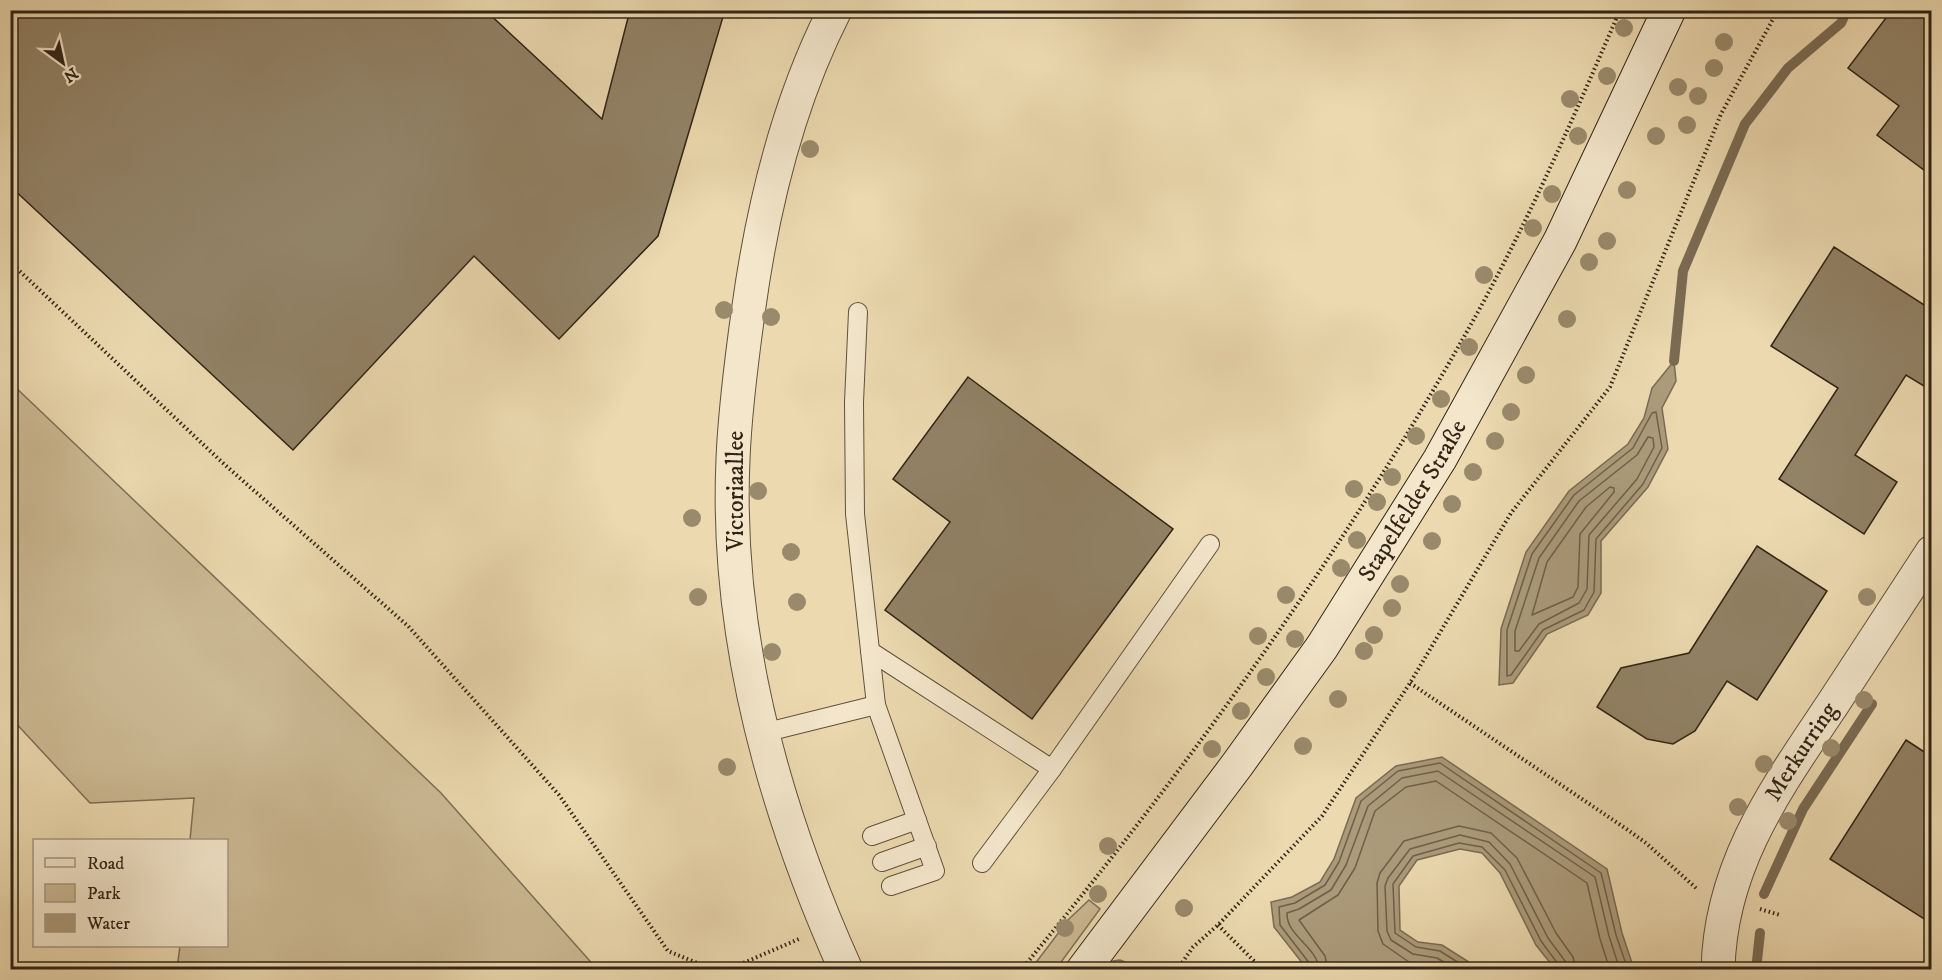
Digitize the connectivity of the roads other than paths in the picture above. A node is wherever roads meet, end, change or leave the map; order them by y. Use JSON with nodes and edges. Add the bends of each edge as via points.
{"nodes":[{"id":1,"x":835,"y":10,"type":"edge"},
{"id":2,"x":1669,"y":10,"type":"edge"},
{"id":3,"x":858,"y":312,"type":"dead end"},
{"id":4,"x":1210,"y":544,"type":"dead end"},
{"id":5,"x":1932,"y":552,"type":"edge"},
{"id":6,"x":870,"y":651,"type":"junction"},
{"id":7,"x":876,"y":705,"type":"junction"},
{"id":8,"x":763,"y":733,"type":"junction"},
{"id":9,"x":1052,"y":769,"type":"junction"},
{"id":10,"x":917,"y":820,"type":"junction"},
{"id":11,"x":872,"y":836,"type":"dead end"},
{"id":12,"x":927,"y":846,"type":"junction"},
{"id":13,"x":882,"y":862,"type":"dead end"},
{"id":14,"x":982,"y":863,"type":"dead end"},
{"id":15,"x":891,"y":886,"type":"dead end"},
{"id":16,"x":1084,"y":964,"type":"edge"},
{"id":17,"x":846,"y":969,"type":"edge"},
{"id":18,"x":1718,"y":969,"type":"edge"}],
"edges":[{"from":1,"to":8,"type":"street","name":"Victoriaallee","via":[[805,79],[775,168],[756,256],[740,368],[733,460],[734,550],[743,636]]},
{"from":2,"to":16,"type":"street","name":"Stapelfelder Straße","via":[[1560,242],[1440,459],[1322,647],[1181,840]]},
{"from":3,"to":6,"type":"lane","via":[[855,514]]},
{"from":4,"to":9,"type":"lane"},
{"from":5,"to":18,"type":"street","name":"Merkurring","via":[[1796,759],[1752,834],[1726,901]]},
{"from":6,"to":7,"type":"lane"},
{"from":6,"to":9,"type":"lane"},
{"from":7,"to":8,"type":"lane"},
{"from":7,"to":10,"type":"lane"},
{"from":8,"to":17,"type":"street","name":"Victoriaallee","via":[[789,830]]},
{"from":9,"to":14,"type":"lane"},
{"from":10,"to":11,"type":"lane"},
{"from":10,"to":12,"type":"lane"},
{"from":12,"to":13,"type":"lane"},
{"from":12,"to":15,"type":"lane","via":[[935,871]]}]}
